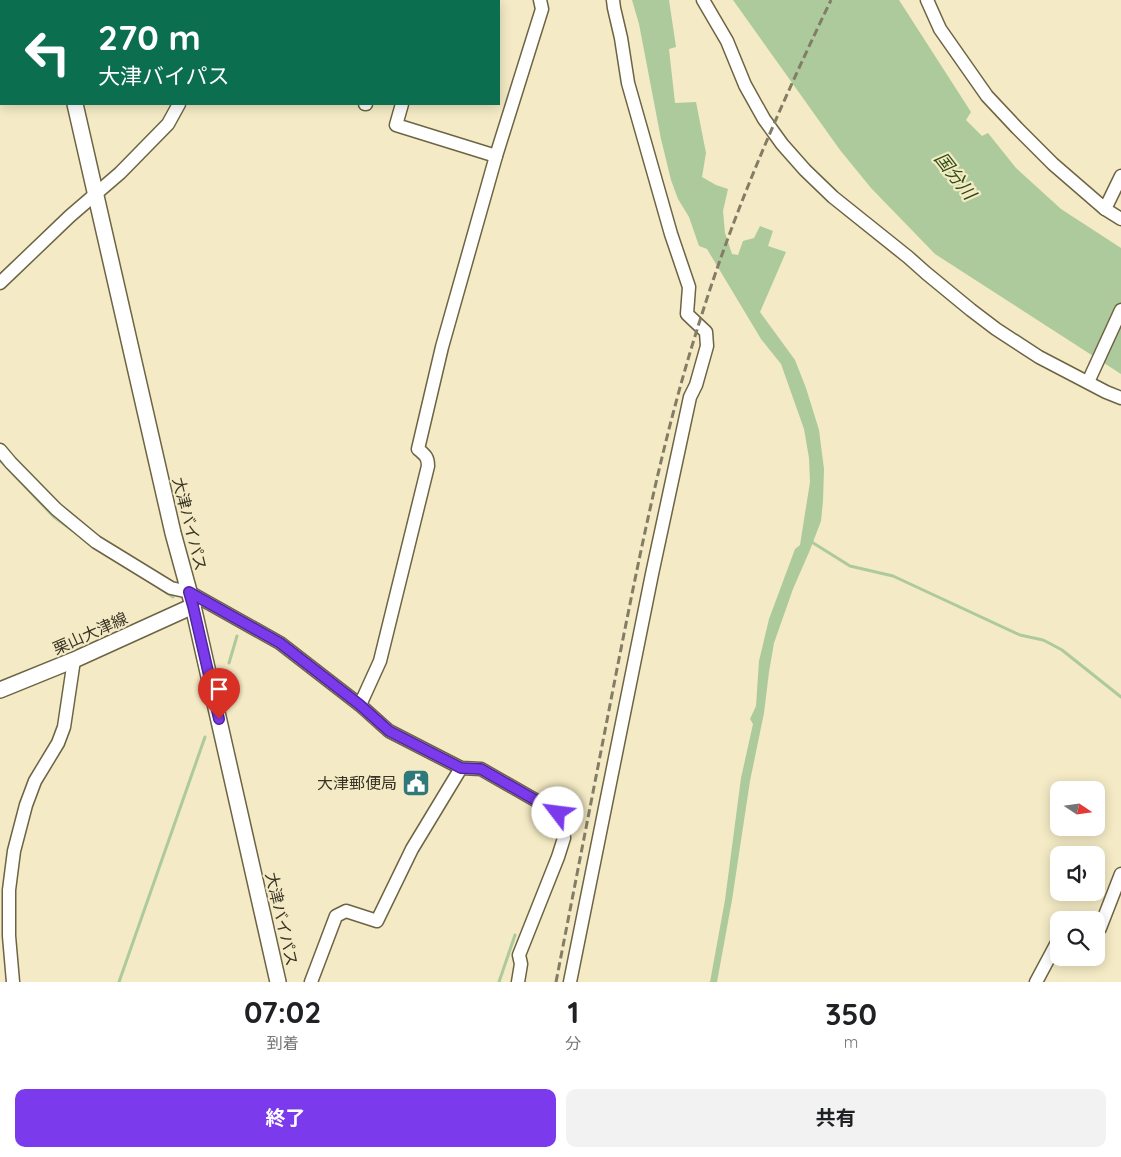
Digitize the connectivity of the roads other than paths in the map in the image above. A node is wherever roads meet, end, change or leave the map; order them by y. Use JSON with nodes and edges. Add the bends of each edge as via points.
{"nodes":[{"id":1,"x":540,"y":0,"type":"edge"},
{"id":2,"x":613,"y":0,"type":"edge"},
{"id":3,"x":703,"y":0,"type":"edge"},
{"id":4,"x":928,"y":0,"type":"edge"},
{"id":5,"x":75,"y":105,"type":"edge"},
{"id":6,"x":178,"y":105,"type":"edge"},
{"id":7,"x":402,"y":105,"type":"edge"},
{"id":8,"x":496,"y":156,"type":"junction"},
{"id":9,"x":1121,"y":176,"type":"edge"},
{"id":10,"x":95,"y":194,"type":"junction"},
{"id":11,"x":1104,"y":209,"type":"junction"},
{"id":12,"x":1121,"y":219,"type":"edge"},
{"id":13,"x":0,"y":283,"type":"edge"},
{"id":14,"x":1121,"y":310,"type":"edge"},
{"id":15,"x":1088,"y":382,"type":"junction"},
{"id":16,"x":1121,"y":398,"type":"edge"},
{"id":17,"x":0,"y":450,"type":"edge"},
{"id":18,"x":191,"y":599,"type":"junction"},
{"id":19,"x":74,"y":660,"type":"junction"},
{"id":20,"x":0,"y":690,"type":"edge"},
{"id":21,"x":360,"y":705,"type":"junction"},
{"id":22,"x":461,"y":768,"type":"junction"},
{"id":23,"x":1121,"y":874,"type":"edge"},
{"id":24,"x":1105,"y":915,"type":"edge"},
{"id":25,"x":1050,"y":956,"type":"edge"},
{"id":26,"x":13,"y":982,"type":"edge"},
{"id":27,"x":278,"y":982,"type":"edge"},
{"id":28,"x":311,"y":982,"type":"edge"},
{"id":29,"x":518,"y":982,"type":"edge"},
{"id":30,"x":570,"y":982,"type":"edge"},
{"id":31,"x":1036,"y":982,"type":"edge"}],
"edges":[{"from":1,"to":8,"type":"street","via":[[542,9]]},
{"from":2,"to":30,"type":"street","via":[[628,83],[689,287],[687,314],[706,332],[707,346],[690,397]]},
{"from":3,"to":15,"type":"street","via":[[727,41],[759,110],[805,170],[833,197],[996,329],[1039,357]]},
{"from":4,"to":11,"type":"street","via":[[940,30],[986,96],[1053,164]]},
{"from":5,"to":10,"type":"main road","name":"大津バイパス"},
{"from":6,"to":10,"type":"street","via":[[168,124]]},
{"from":7,"to":8,"type":"street","via":[[396,125]]},
{"from":8,"to":21,"type":"street","via":[[442,347],[418,449],[426,456],[428,466],[380,661]]},
{"from":9,"to":11,"type":"street"},
{"from":10,"to":13,"type":"street"},
{"from":10,"to":18,"type":"main road","name":"大津バイパス"},
{"from":11,"to":12,"type":"street"},
{"from":14,"to":15,"type":"street"},
{"from":15,"to":16,"type":"street"},
{"from":17,"to":18,"type":"street","via":[[56,509],[96,542]]},
{"from":18,"to":19,"type":"main road","name":"栗山大津線"},
{"from":18,"to":21,"type":"street","via":[[280,643]]},
{"from":18,"to":27,"type":"main road","name":"大津バイパス"},
{"from":19,"to":20,"type":"main road","name":"栗山大津線"},
{"from":19,"to":26,"type":"street","via":[[64,727],[35,781],[14,851],[9,890]]},
{"from":21,"to":22,"type":"street","via":[[389,731]]},
{"from":22,"to":28,"type":"street","via":[[412,849],[377,921],[346,911],[336,916]]},
{"from":22,"to":29,"type":"street","via":[[481,769],[558,813],[563,828],[564,838],[558,857],[518,955],[521,964]]},
{"from":23,"to":24,"type":"street"},
{"from":25,"to":31,"type":"street"}]}
